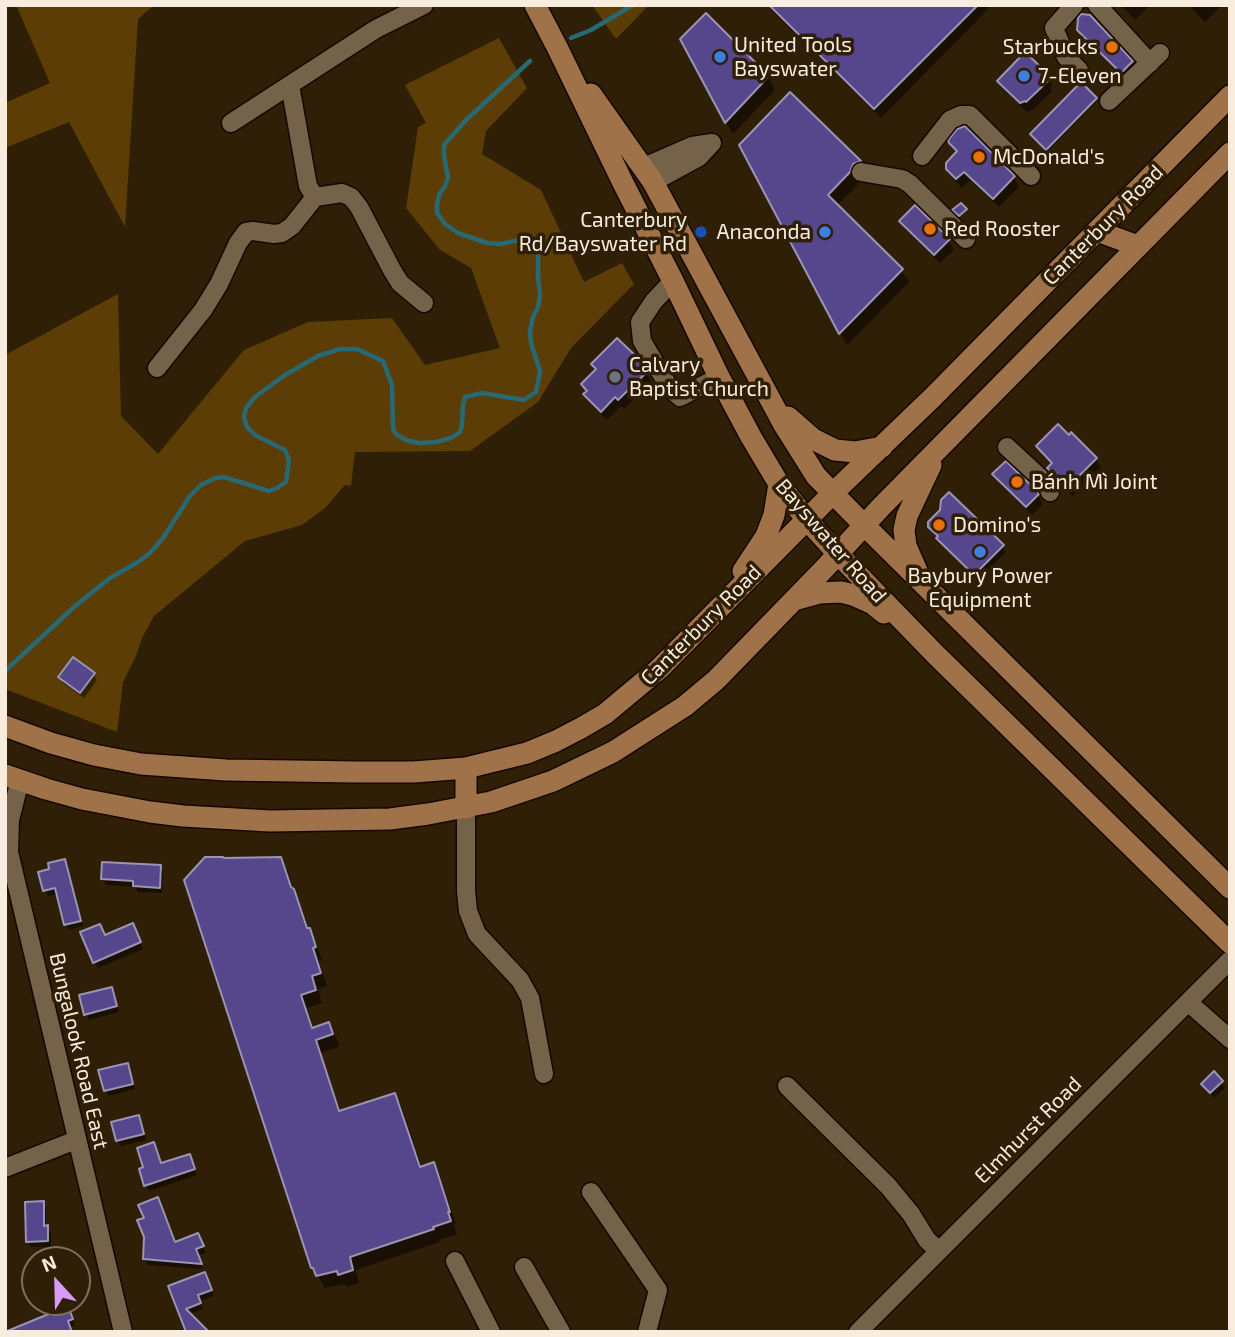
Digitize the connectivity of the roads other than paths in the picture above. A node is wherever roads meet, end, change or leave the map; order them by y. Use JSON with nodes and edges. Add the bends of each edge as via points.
{"nodes":[{"id":1,"x":424,"y":5,"type":"edge"},
{"id":2,"x":535,"y":5,"type":"edge"},
{"id":3,"x":1074,"y":5,"type":"edge"},
{"id":4,"x":1097,"y":5,"type":"edge"},
{"id":5,"x":1068,"y":31,"type":"dead end"},
{"id":6,"x":557,"y":47,"type":"junction"},
{"id":7,"x":289,"y":85,"type":"junction"},
{"id":8,"x":1230,"y":96,"type":"edge"},
{"id":9,"x":1109,"y":100,"type":"dead end"},
{"id":10,"x":231,"y":123,"type":"dead end"},
{"id":11,"x":1230,"y":153,"type":"edge"},
{"id":12,"x":922,"y":156,"type":"dead end"},
{"id":13,"x":861,"y":172,"type":"dead end"},
{"id":14,"x":649,"y":175,"type":"junction"},
{"id":15,"x":1031,"y":176,"type":"dead end"},
{"id":16,"x":623,"y":183,"type":"junction"},
{"id":17,"x":315,"y":197,"type":"junction"},
{"id":18,"x":1104,"y":224,"type":"junction"},
{"id":19,"x":966,"y":239,"type":"dead end"},
{"id":20,"x":1138,"y":246,"type":"junction"},
{"id":21,"x":673,"y":281,"type":"junction"},
{"id":22,"x":424,"y":303,"type":"dead end"},
{"id":23,"x":157,"y":368,"type":"dead end"},
{"id":24,"x":719,"y":377,"type":"junction"},
{"id":25,"x":767,"y":395,"type":"junction"},
{"id":26,"x":882,"y":447,"type":"junction"},
{"id":27,"x":940,"y":447,"type":"junction"},
{"id":28,"x":1007,"y":447,"type":"dead end"},
{"id":29,"x":779,"y":484,"type":"junction"},
{"id":30,"x":1050,"y":492,"type":"dead end"},
{"id":31,"x":833,"y":493,"type":"junction"},
{"id":32,"x":807,"y":520,"type":"junction"},
{"id":33,"x":864,"y":525,"type":"junction"},
{"id":34,"x":838,"y":554,"type":"junction"},
{"id":35,"x":924,"y":583,"type":"junction"},
{"id":36,"x":794,"y":600,"type":"junction"},
{"id":37,"x":706,"y":621,"type":"junction"},
{"id":38,"x":935,"y":654,"type":"junction"},
{"id":39,"x":5,"y":726,"type":"edge"},
{"id":40,"x":466,"y":768,"type":"junction"},
{"id":41,"x":13,"y":778,"type":"edge"},
{"id":42,"x":466,"y":808,"type":"junction"},
{"id":43,"x":1230,"y":888,"type":"edge"},
{"id":44,"x":1230,"y":943,"type":"edge"},
{"id":45,"x":1230,"y":960,"type":"edge"},
{"id":46,"x":1188,"y":1002,"type":"junction"},
{"id":47,"x":1230,"y":1039,"type":"edge"},
{"id":48,"x":544,"y":1074,"type":"dead end"},
{"id":49,"x":787,"y":1086,"type":"dead end"},
{"id":50,"x":76,"y":1140,"type":"junction"},
{"id":51,"x":5,"y":1168,"type":"edge"},
{"id":52,"x":591,"y":1192,"type":"dead end"},
{"id":53,"x":939,"y":1251,"type":"junction"},
{"id":54,"x":454,"y":1261,"type":"dead end"},
{"id":55,"x":524,"y":1267,"type":"dead end"},
{"id":56,"x":123,"y":1332,"type":"edge"},
{"id":57,"x":491,"y":1332,"type":"edge"},
{"id":58,"x":561,"y":1332,"type":"edge"},
{"id":59,"x":647,"y":1332,"type":"edge"},
{"id":60,"x":858,"y":1332,"type":"edge"}],
"edges":[{"from":1,"to":7,"type":"street","via":[[376,29]]},
{"from":2,"to":6,"type":"main road","name":"Bayswater Road"},
{"from":3,"to":5,"type":"street","via":[[1054,28],[1064,52],[1079,70]]},
{"from":4,"to":9,"type":"street","via":[[1155,58]]},
{"from":6,"to":14,"type":"main road","name":"Bayswater Road"},
{"from":6,"to":16,"type":"main road","name":"Bayswater Road"},
{"from":7,"to":10,"type":"street"},
{"from":7,"to":17,"type":"street","via":[[308,187]]},
{"from":8,"to":18,"type":"main road","name":"Canterbury Road"},
{"from":11,"to":20,"type":"main road","name":"Canterbury Road"},
{"from":12,"to":15,"type":"street","via":[[950,120],[970,115]]},
{"from":13,"to":19,"type":"street","via":[[911,184]]},
{"from":14,"to":16,"type":"main road"},
{"from":14,"to":25,"type":"main road","name":"Bayswater Road"},
{"from":16,"to":21,"type":"main road","name":"Bayswater Road"},
{"from":17,"to":22,"type":"street","via":[[342,193],[351,197],[400,283]]},
{"from":17,"to":23,"type":"street","via":[[282,233],[246,232],[203,310]]},
{"from":18,"to":20,"type":"main road"},
{"from":18,"to":26,"type":"main road","name":"Canterbury Road"},
{"from":20,"to":27,"type":"main road","name":"Canterbury Road"},
{"from":21,"to":24,"type":"main road","name":"Bayswater Road"},
{"from":21,"to":24,"type":"street","via":[[640,322],[642,341],[680,397]]},
{"from":24,"to":29,"type":"main road","name":"Bayswater Road"},
{"from":25,"to":26,"type":"main road","via":[[826,446],[845,452]]},
{"from":25,"to":31,"type":"main road","name":"Bayswater Road","via":[[816,476]]},
{"from":26,"to":31,"type":"main road","name":"Canterbury Road"},
{"from":27,"to":33,"type":"main road","name":"Canterbury Road"},
{"from":27,"to":35,"type":"main road","via":[[904,530],[906,546]]},
{"from":28,"to":30,"type":"street"},
{"from":29,"to":32,"type":"main road","name":"Bayswater Road"},
{"from":29,"to":37,"type":"main road","via":[[765,536]]},
{"from":31,"to":32,"type":"main road","name":"Canterbury Road"},
{"from":31,"to":33,"type":"main road","name":"Bayswater Road"},
{"from":32,"to":34,"type":"main road","name":"Bayswater Road"},
{"from":32,"to":37,"type":"main road","name":"Canterbury Road"},
{"from":33,"to":34,"type":"main road","name":"Canterbury Road"},
{"from":33,"to":35,"type":"main road","name":"Bayswater Road"},
{"from":34,"to":36,"type":"main road","name":"Canterbury Road"},
{"from":34,"to":38,"type":"main road","name":"Bayswater Road"},
{"from":35,"to":43,"type":"main road","name":"Bayswater Road"},
{"from":36,"to":38,"type":"main road","via":[[828,592],[853,595],[873,604]]},
{"from":36,"to":42,"type":"main road","name":"Canterbury Road","via":[[716,680],[648,731],[553,781]]},
{"from":37,"to":40,"type":"main road","name":"Canterbury Road","via":[[605,714],[527,753]]},
{"from":38,"to":44,"type":"main road","name":"Bayswater Road"},
{"from":39,"to":40,"type":"main road","name":"Canterbury Road","via":[[94,755],[178,768],[414,772]]},
{"from":40,"to":42,"type":"main road"},
{"from":41,"to":42,"type":"main road","name":"Canterbury Road","via":[[82,799],[183,816],[390,819]]},
{"from":41,"to":50,"type":"street","name":"Bungalook Road East","via":[[9,852]]},
{"from":42,"to":48,"type":"street","via":[[468,911],[477,934],[520,980],[530,998]]},
{"from":45,"to":46,"type":"street","name":"Elmhurst Road"},
{"from":46,"to":47,"type":"street"},
{"from":46,"to":53,"type":"street","name":"Elmhurst Road"},
{"from":49,"to":53,"type":"street","via":[[887,1186]]},
{"from":50,"to":51,"type":"street"},
{"from":50,"to":56,"type":"street","name":"Bungalook Road East"},
{"from":52,"to":59,"type":"street","via":[[657,1290]]},
{"from":53,"to":60,"type":"street","name":"Elmhurst Road"},
{"from":54,"to":57,"type":"street"},
{"from":55,"to":58,"type":"street"}]}
